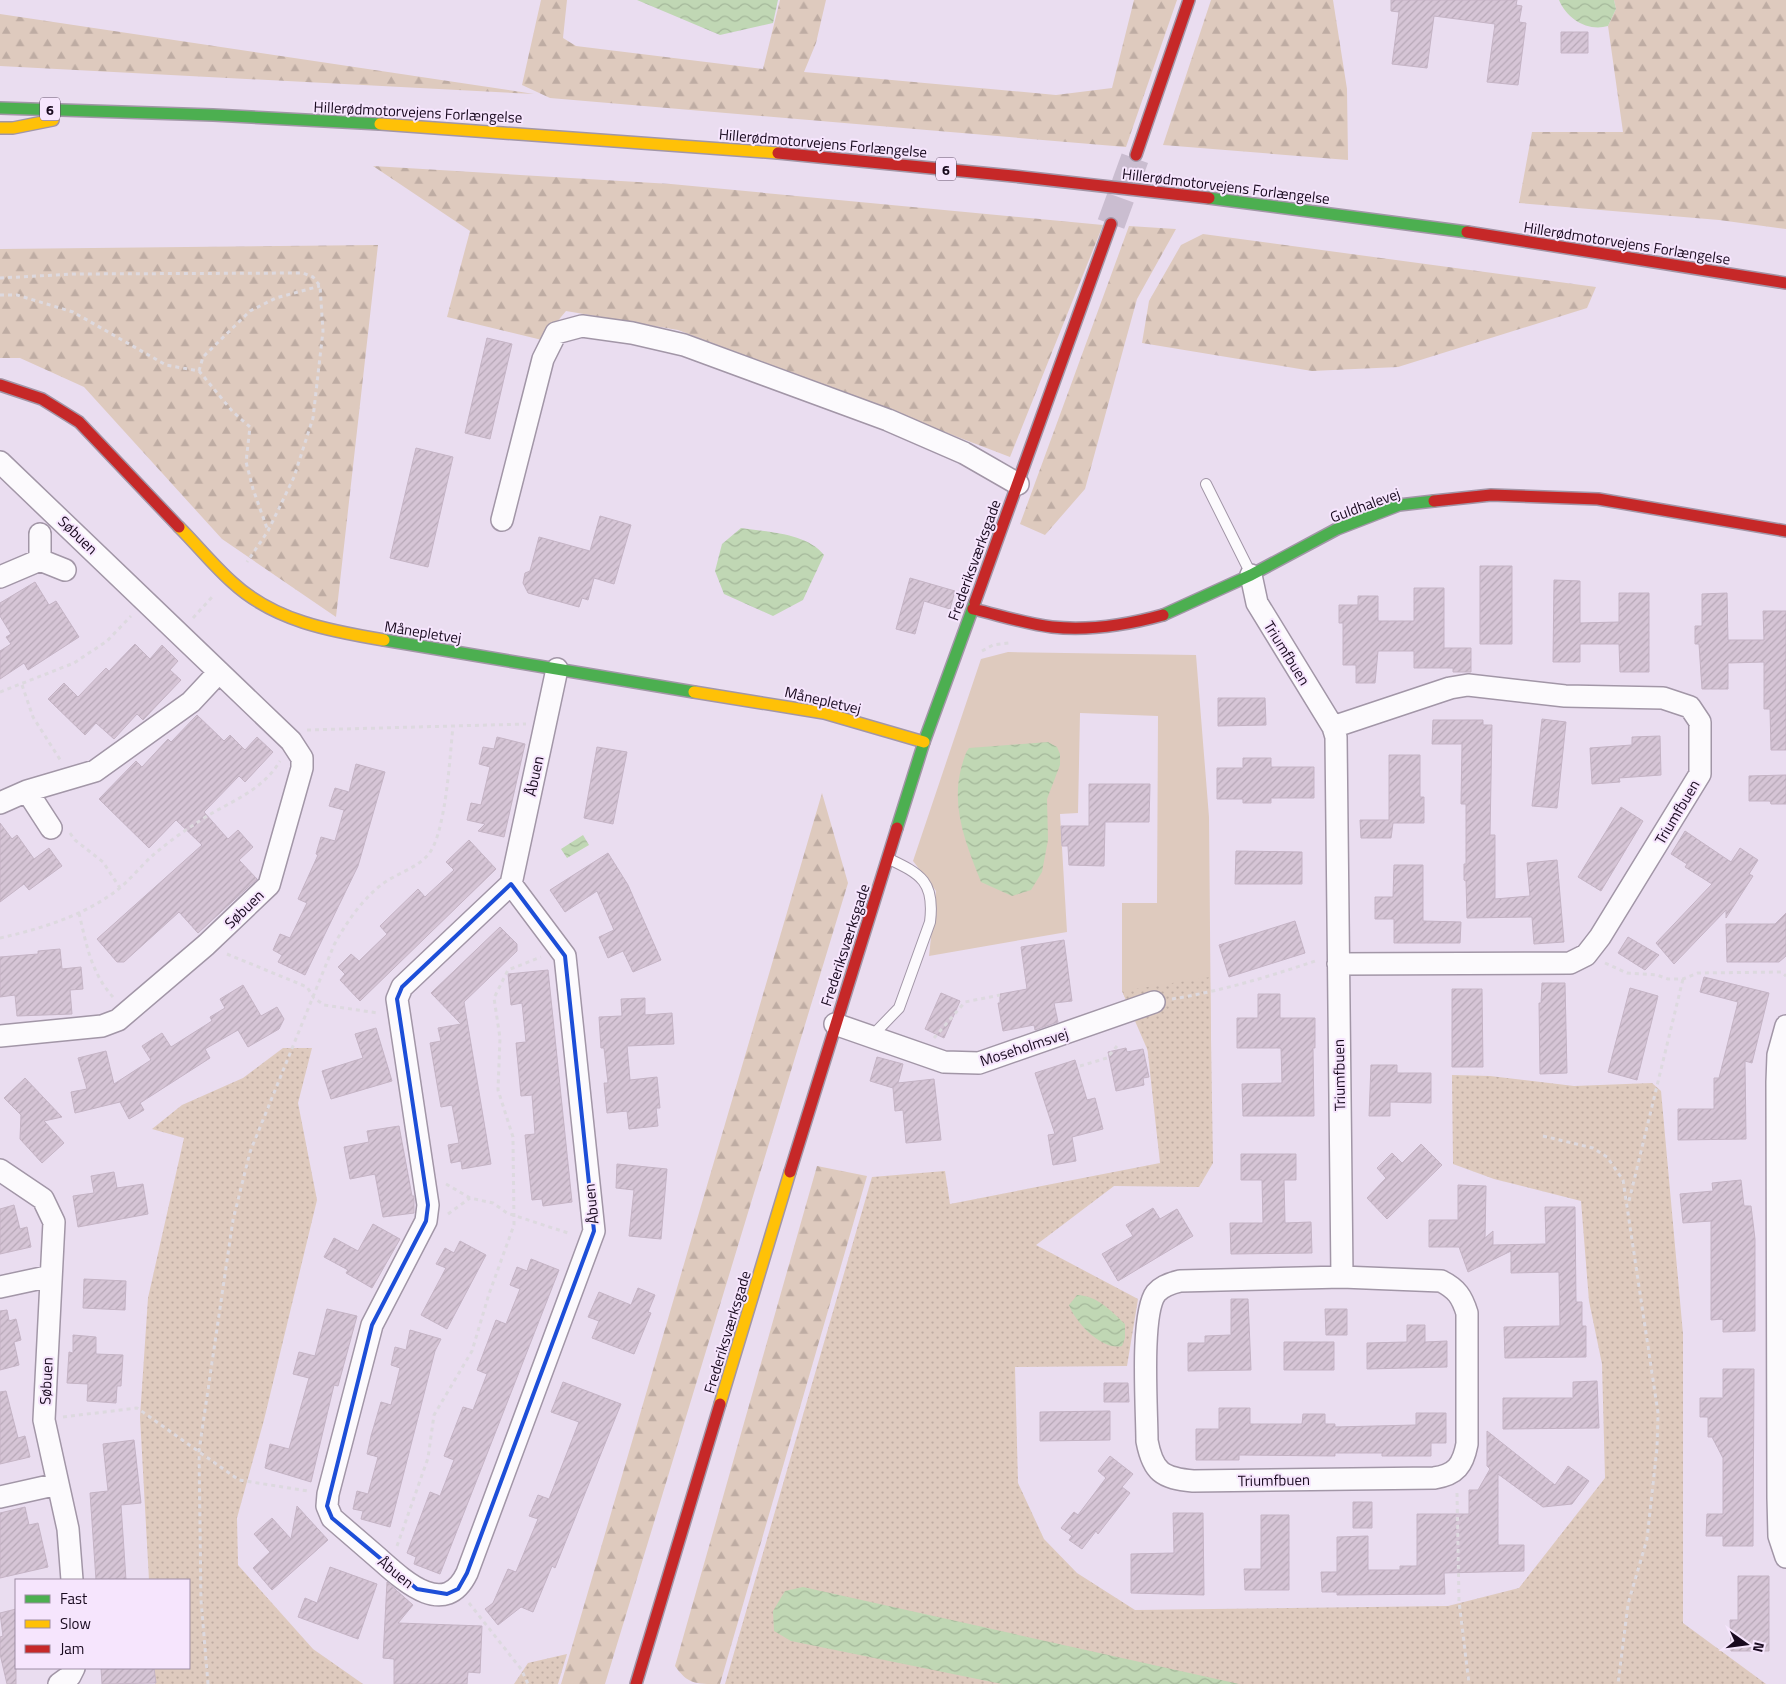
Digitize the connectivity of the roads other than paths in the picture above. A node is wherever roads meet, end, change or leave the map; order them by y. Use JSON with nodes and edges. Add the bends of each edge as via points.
{"nodes":[{"id":1,"x":1189,"y":0,"type":"edge"},
{"id":2,"x":0,"y":108,"type":"edge"},
{"id":3,"x":100,"y":110,"type":"junction"},
{"id":4,"x":0,"y":128,"type":"edge"},
{"id":5,"x":1136,"y":155,"type":"tunnel mouth"},
{"id":6,"x":1111,"y":224,"type":"tunnel mouth"},
{"id":7,"x":1786,"y":283,"type":"edge"},
{"id":8,"x":0,"y":385,"type":"edge"},
{"id":9,"x":0,"y":462,"type":"edge"},
{"id":10,"x":1018,"y":484,"type":"junction"},
{"id":11,"x":1206,"y":484,"type":"dead end"},
{"id":12,"x":502,"y":520,"type":"dead end"},
{"id":13,"x":1786,"y":532,"type":"edge"},
{"id":14,"x":40,"y":534,"type":"dead end"},
{"id":15,"x":40,"y":560,"type":"junction"},
{"id":16,"x":65,"y":570,"type":"dead end"},
{"id":17,"x":1251,"y":575,"type":"junction"},
{"id":18,"x":0,"y":577,"type":"edge"},
{"id":19,"x":972,"y":609,"type":"junction"},
{"id":20,"x":557,"y":668,"type":"junction"},
{"id":21,"x":220,"y":672,"type":"junction"},
{"id":22,"x":1333,"y":727,"type":"junction"},
{"id":23,"x":924,"y":742,"type":"junction"},
{"id":24,"x":26,"y":791,"type":"junction"},
{"id":25,"x":0,"y":803,"type":"edge"},
{"id":26,"x":60,"y":828,"type":"road end"},
{"id":27,"x":888,"y":858,"type":"junction"},
{"id":28,"x":511,"y":884,"type":"junction"},
{"id":29,"x":1338,"y":958,"type":"junction"},
{"id":30,"x":1154,"y":1002,"type":"road end"},
{"id":31,"x":835,"y":1024,"type":"junction"},
{"id":32,"x":1786,"y":1026,"type":"edge"},
{"id":33,"x":0,"y":1036,"type":"edge"},
{"id":34,"x":871,"y":1037,"type":"junction"},
{"id":35,"x":0,"y":1170,"type":"edge"},
{"id":36,"x":51,"y":1276,"type":"junction"},
{"id":37,"x":1342,"y":1277,"type":"junction"},
{"id":38,"x":0,"y":1287,"type":"edge"},
{"id":39,"x":1782,"y":1296,"type":"edge"},
{"id":40,"x":58,"y":1484,"type":"junction"},
{"id":41,"x":0,"y":1497,"type":"edge"},
{"id":42,"x":1782,"y":1498,"type":"edge"},
{"id":43,"x":1786,"y":1557,"type":"edge"},
{"id":44,"x":72,"y":1579,"type":"edge"},
{"id":45,"x":74,"y":1669,"type":"edge"},
{"id":46,"x":59,"y":1684,"type":"edge"},
{"id":47,"x":636,"y":1684,"type":"edge"}],
"edges":[{"from":1,"to":5,"type":"main road"},
{"from":2,"to":3,"type":"main road","name":"Hillerødmotorvejens Forlængelse","number":"6"},
{"from":3,"to":4,"type":"main road"},
{"from":3,"to":7,"type":"main road","name":"Hillerødmotorvejens Forlængelse","number":"6","via":[[428,127],[746,150],[1096,185],[1456,230]]},
{"from":6,"to":10,"type":"main road","name":"Frederiksværksgade"},
{"from":8,"to":20,"type":"main road","name":"Månepletvej","via":[[25,391],[54,404],[79,422],[233,583],[265,606],[301,623],[340,633]]},
{"from":9,"to":21,"type":"street","name":"Søbuen"},
{"from":10,"to":12,"type":"street","via":[[964,453],[888,420],[684,345],[582,326],[556,333],[543,359]]},
{"from":10,"to":19,"type":"main road","name":"Frederiksværksgade"},
{"from":11,"to":17,"type":"lane"},
{"from":13,"to":17,"type":"main road","name":"Guldhalevej","via":[[1598,500],[1491,495],[1399,505],[1337,529]]},
{"from":14,"to":15,"type":"street","name":"Søbuen"},
{"from":15,"to":16,"type":"street"},
{"from":15,"to":18,"type":"street"},
{"from":17,"to":19,"type":"main road","name":"Guldhalevej","via":[[1173,612],[1133,623],[1093,628],[1052,627]]},
{"from":17,"to":22,"type":"street","name":"Triumfbuen","via":[[1256,603]]},
{"from":19,"to":23,"type":"main road","name":"Frederiksværksgade"},
{"from":20,"to":23,"type":"main road","name":"Månepletvej","via":[[824,713]]},
{"from":20,"to":28,"type":"street","name":"Åbuen"},
{"from":21,"to":24,"type":"street","via":[[191,702],[95,771]]},
{"from":21,"to":33,"type":"street","name":"Søbuen","via":[[288,738],[302,758],[269,886],[118,1020],[102,1026]]},
{"from":22,"to":29,"type":"street","name":"Triumfbuen","via":[[1337,747]]},
{"from":22,"to":29,"type":"street","name":"Triumfbuen","via":[[1468,685],[1565,696],[1663,698],[1690,707],[1700,722],[1700,774],[1600,937],[1589,950],[1570,963]]},
{"from":23,"to":27,"type":"main road","name":"Frederiksværksgade"},
{"from":24,"to":25,"type":"street"},
{"from":24,"to":26,"type":"street"},
{"from":27,"to":31,"type":"main road","name":"Frederiksværksgade"},
{"from":27,"to":34,"type":"lane","via":[[921,876],[928,891],[930,922],[898,1008]]},
{"from":28,"to":28,"type":"street","name":"Åbuen","via":[[402,987],[396,999],[428,1205],[426,1221],[372,1325],[328,1494],[327,1506],[332,1518],[389,1567],[426,1593],[447,1594],[458,1588],[467,1574],[594,1231],[566,956]]},
{"from":29,"to":37,"type":"street","name":"Triumfbuen"},
{"from":30,"to":34,"type":"street","name":"Moseholmsvej","via":[[979,1063],[944,1062]]},
{"from":31,"to":34,"type":"street","name":"Moseholmsvej"},
{"from":31,"to":47,"type":"main road","name":"Frederiksværksgade"},
{"from":32,"to":39,"type":"street","via":[[1778,1055],[1777,1082]]},
{"from":35,"to":36,"type":"street","name":"Søbuen","via":[[43,1199],[50,1210],[54,1222]]},
{"from":36,"to":38,"type":"street"},
{"from":36,"to":40,"type":"street","name":"Søbuen","via":[[44,1420]]},
{"from":37,"to":37,"type":"street","name":"Triumfbuen","via":[[1441,1281],[1453,1287],[1462,1298],[1467,1313],[1467,1444],[1459,1469],[1447,1476],[1193,1481],[1177,1480],[1164,1474],[1151,1460],[1148,1441],[1147,1316],[1156,1292],[1167,1284],[1180,1281]]},
{"from":39,"to":42,"type":"street"},
{"from":40,"to":41,"type":"street"},
{"from":40,"to":44,"type":"street","name":"Søbuen","via":[[68,1529]]},
{"from":42,"to":43,"type":"street","via":[[1779,1536]]},
{"from":45,"to":46,"type":"street"}]}
